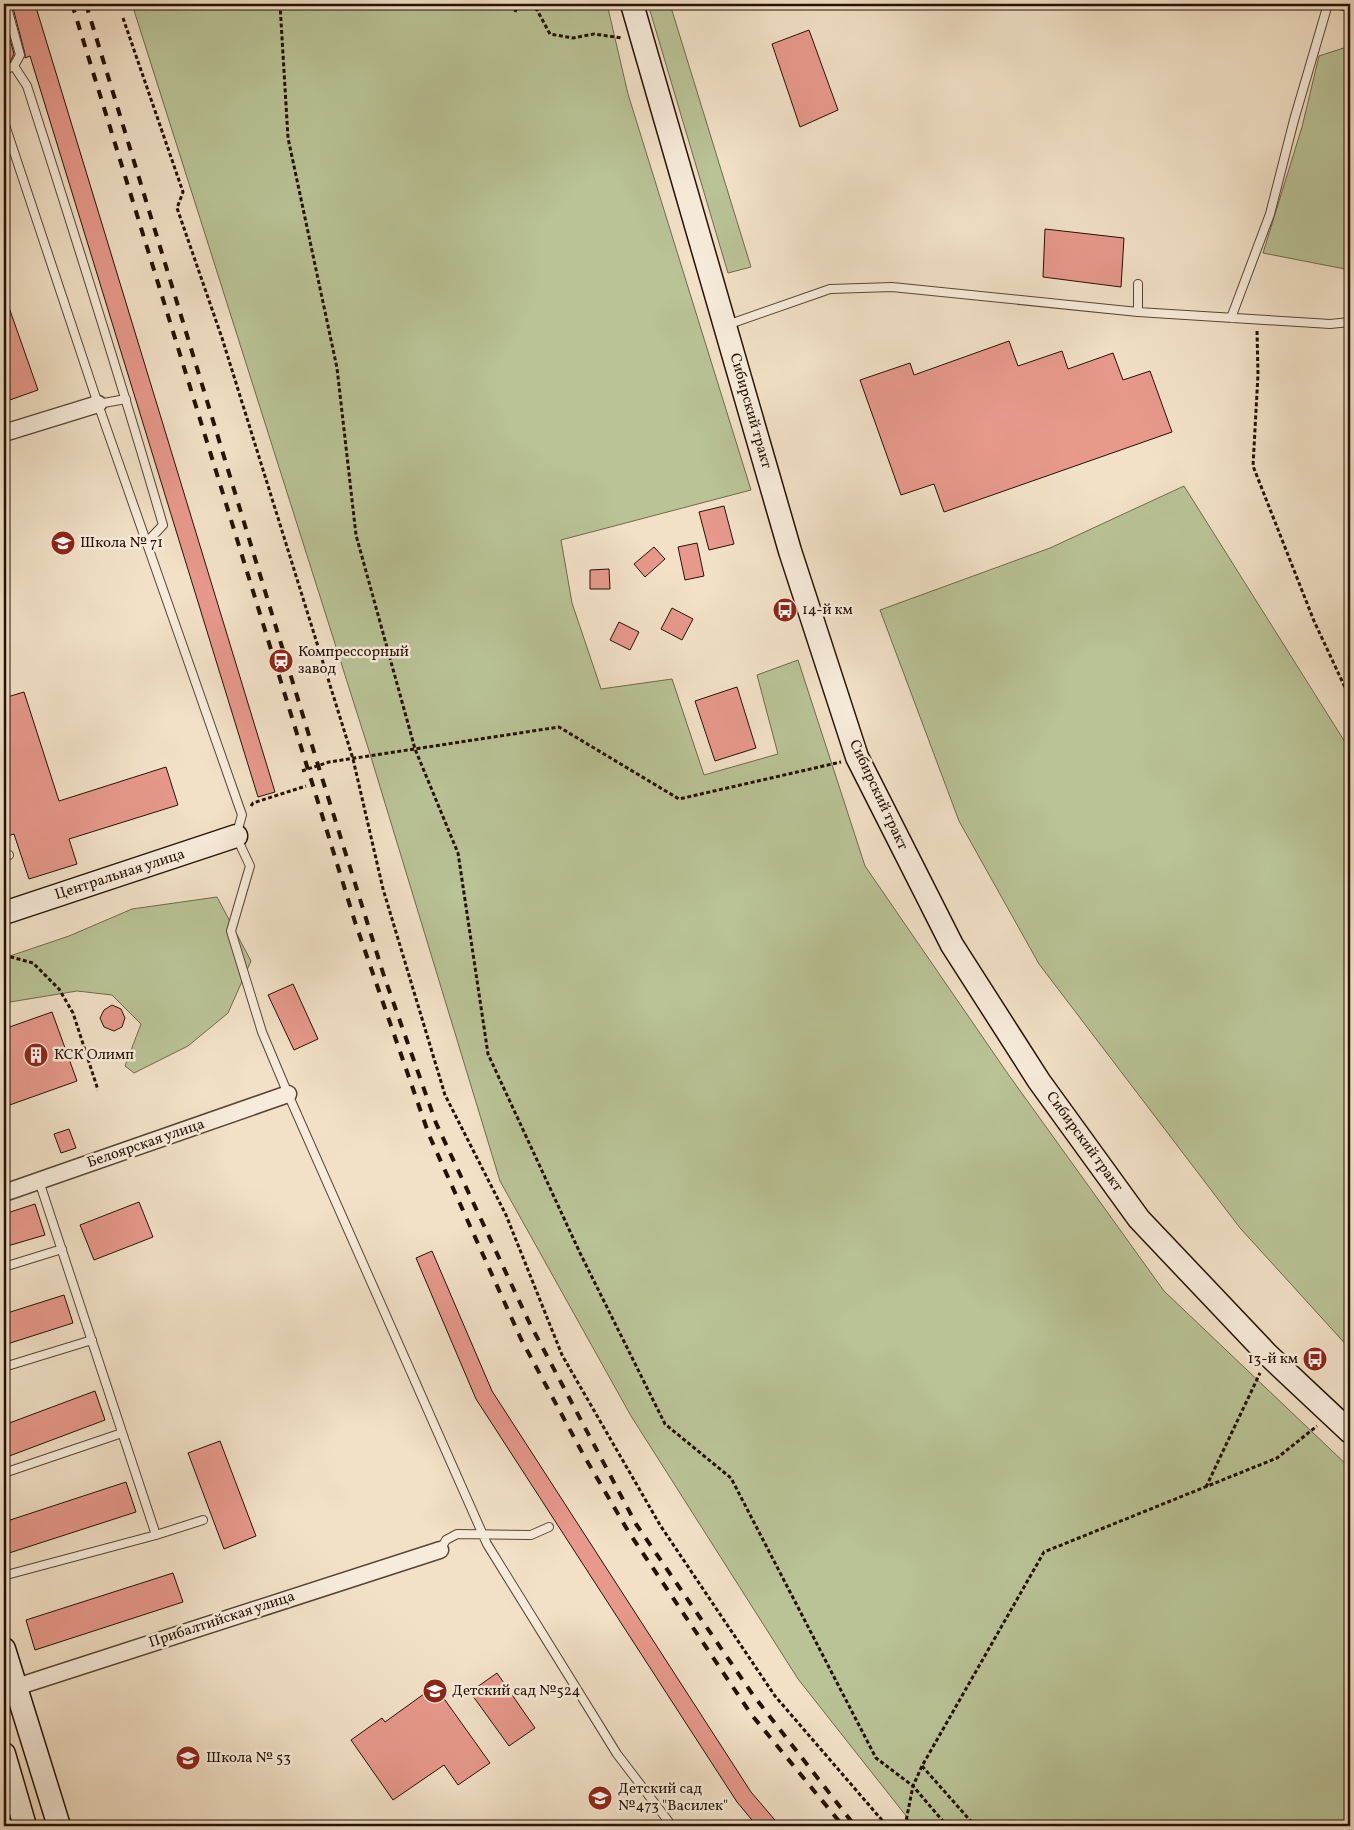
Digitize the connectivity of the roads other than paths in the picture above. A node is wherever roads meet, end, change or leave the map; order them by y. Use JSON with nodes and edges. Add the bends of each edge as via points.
{"nodes":[{"id":1,"x":6,"y":4,"type":"edge"},
{"id":2,"x":632,"y":4,"type":"edge"},
{"id":3,"x":1328,"y":4,"type":"edge"},
{"id":4,"x":14,"y":66,"type":"junction"},
{"id":5,"x":4,"y":70,"type":"edge"},
{"id":6,"x":4,"y":122,"type":"edge"},
{"id":7,"x":1138,"y":284,"type":"dead end"},
{"id":8,"x":1138,"y":312,"type":"junction"},
{"id":9,"x":1231,"y":318,"type":"junction"},
{"id":10,"x":1350,"y":322,"type":"edge"},
{"id":11,"x":725,"y":326,"type":"junction"},
{"id":12,"x":126,"y":399,"type":"junction"},
{"id":13,"x":98,"y":404,"type":"junction"},
{"id":14,"x":4,"y":433,"type":"edge"},
{"id":15,"x":147,"y":542,"type":"junction"},
{"id":16,"x":239,"y":826,"type":"junction"},
{"id":17,"x":4,"y":913,"type":"edge"},
{"id":18,"x":288,"y":1094,"type":"junction"},
{"id":19,"x":39,"y":1181,"type":"junction"},
{"id":20,"x":4,"y":1193,"type":"edge"},
{"id":21,"x":62,"y":1249,"type":"junction"},
{"id":22,"x":4,"y":1267,"type":"edge"},
{"id":23,"x":92,"y":1340,"type":"junction"},
{"id":24,"x":4,"y":1367,"type":"edge"},
{"id":25,"x":1350,"y":1432,"type":"edge"},
{"id":26,"x":122,"y":1433,"type":"junction"},
{"id":27,"x":4,"y":1473,"type":"edge"},
{"id":28,"x":203,"y":1520,"type":"dead end"},
{"id":29,"x":549,"y":1527,"type":"dead end"},
{"id":30,"x":483,"y":1533,"type":"junction"},
{"id":31,"x":156,"y":1535,"type":"junction"},
{"id":32,"x":440,"y":1550,"type":"joint"},
{"id":33,"x":10,"y":1574,"type":"dead end"},
{"id":34,"x":4,"y":1648,"type":"edge"},
{"id":35,"x":10,"y":1689,"type":"edge"},
{"id":36,"x":4,"y":1754,"type":"edge"},
{"id":37,"x":25,"y":1826,"type":"edge"},
{"id":38,"x":59,"y":1826,"type":"edge"},
{"id":39,"x":672,"y":1826,"type":"edge"}],
"edges":[{"from":1,"to":4,"type":"lane","via":[[20,55]]},
{"from":2,"to":11,"type":"main road","name":"Сибирский тракт"},
{"from":3,"to":9,"type":"lane","via":[[1270,214]]},
{"from":4,"to":5,"type":"lane"},
{"from":4,"to":12,"type":"lane","via":[[27,86]]},
{"from":6,"to":13,"type":"lane"},
{"from":7,"to":8,"type":"lane"},
{"from":8,"to":9,"type":"lane"},
{"from":8,"to":11,"type":"lane","via":[[892,287],[830,289]]},
{"from":9,"to":10,"type":"lane","via":[[1330,324]]},
{"from":11,"to":25,"type":"main road","name":"Сибирский тракт","via":[[794,564],[857,758],[952,945],[1040,1081],[1139,1219],[1267,1354]]},
{"from":12,"to":13,"type":"lane"},
{"from":12,"to":15,"type":"lane","via":[[163,525]]},
{"from":13,"to":14,"type":"street"},
{"from":13,"to":15,"type":"lane"},
{"from":15,"to":16,"type":"lane"},
{"from":16,"to":17,"type":"main road","name":"Центральная улица"},
{"from":16,"to":18,"type":"lane","via":[[250,866],[231,931],[262,1032]]},
{"from":18,"to":19,"type":"street","name":"Белоярская улица"},
{"from":18,"to":30,"type":"lane"},
{"from":19,"to":20,"type":"street","name":"Белоярская улица"},
{"from":19,"to":21,"type":"lane"},
{"from":21,"to":22,"type":"lane"},
{"from":21,"to":23,"type":"lane"},
{"from":23,"to":24,"type":"lane"},
{"from":23,"to":26,"type":"lane"},
{"from":26,"to":27,"type":"lane"},
{"from":26,"to":31,"type":"lane"},
{"from":28,"to":31,"type":"lane"},
{"from":29,"to":30,"type":"lane","via":[[531,1535]]},
{"from":30,"to":32,"type":"lane","via":[[457,1534],[446,1540]]},
{"from":30,"to":39,"type":"lane","via":[[617,1754]]},
{"from":31,"to":33,"type":"lane"},
{"from":32,"to":35,"type":"street","name":"Прибалтийская улица"},
{"from":34,"to":35,"type":"main road"},
{"from":35,"to":38,"type":"main road"},
{"from":36,"to":37,"type":"main road"}]}
